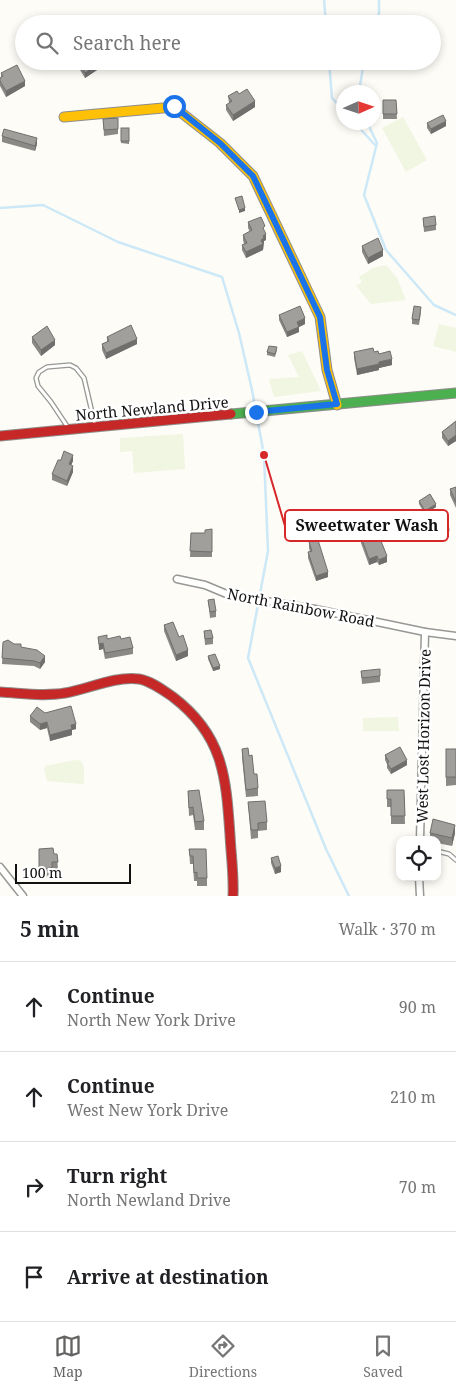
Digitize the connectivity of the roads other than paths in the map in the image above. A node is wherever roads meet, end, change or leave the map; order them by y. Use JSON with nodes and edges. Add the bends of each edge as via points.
{"nodes":[{"id":1,"x":64,"y":117,"type":"dead end"},
{"id":2,"x":456,"y":393,"type":"edge"},
{"id":3,"x":337,"y":404,"type":"junction"},
{"id":4,"x":96,"y":427,"type":"junction"},
{"id":5,"x":70,"y":430,"type":"junction"},
{"id":6,"x":0,"y":436,"type":"edge"},
{"id":7,"x":177,"y":579,"type":"dead end"},
{"id":8,"x":425,"y":632,"type":"junction"},
{"id":9,"x":456,"y":636,"type":"edge"},
{"id":10,"x":0,"y":692,"type":"edge"},
{"id":11,"x":420,"y":836,"type":"edge"},
{"id":12,"x":441,"y":852,"type":"edge"},
{"id":13,"x":456,"y":860,"type":"edge"},
{"id":14,"x":0,"y":867,"type":"edge"},
{"id":15,"x":419,"y":881,"type":"edge"},
{"id":16,"x":23,"y":896,"type":"edge"},
{"id":17,"x":233,"y":896,"type":"edge"},
{"id":18,"x":420,"y":896,"type":"edge"}],
"edges":[{"from":1,"to":3,"type":"street","via":[[174,106],[220,143],[253,176],[320,317],[327,370]]},
{"from":2,"to":3,"type":"street","name":"North Newland Drive"},
{"from":3,"to":4,"type":"street","name":"North Newland Drive"},
{"from":4,"to":5,"type":"street","name":"North Newland Drive"},
{"from":4,"to":5,"type":"lane","via":[[84,378],[76,368],[70,365],[47,367],[36,378],[38,386]]},
{"from":5,"to":6,"type":"street","name":"North Newland Drive"},
{"from":7,"to":8,"type":"street","name":"North Rainbow Road","via":[[229,595]]},
{"from":8,"to":9,"type":"street","name":"North Rainbow Road"},
{"from":8,"to":11,"type":"street","name":"West Lost Horizon Drive"},
{"from":10,"to":17,"type":"street","via":[[63,694],[115,681],[140,679],[179,701],[201,721],[216,747],[225,781]]},
{"from":12,"to":13,"type":"lane"},
{"from":14,"to":16,"type":"street"},
{"from":15,"to":18,"type":"street"}]}
